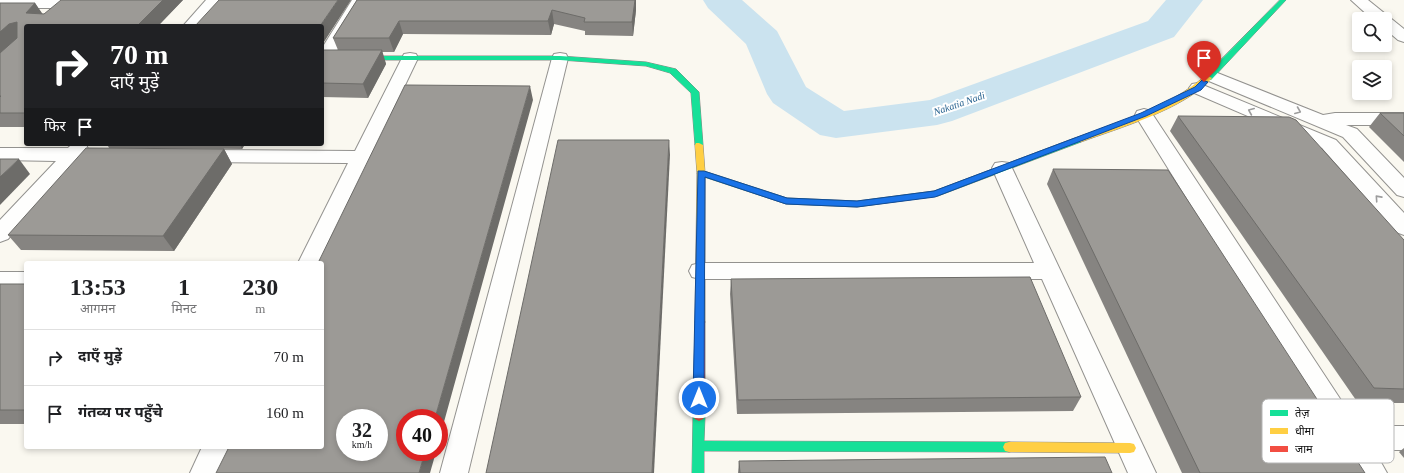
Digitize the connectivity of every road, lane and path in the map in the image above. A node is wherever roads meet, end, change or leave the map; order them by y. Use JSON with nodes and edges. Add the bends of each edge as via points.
{"nodes":[{"id":1,"x":214,"y":0,"type":"edge"},
{"id":2,"x":360,"y":0,"type":"edge"},
{"id":3,"x":1283,"y":0,"type":"edge"},
{"id":4,"x":1359,"y":0,"type":"edge"},
{"id":5,"x":71,"y":1,"type":"edge"},
{"id":6,"x":0,"y":3,"type":"edge"},
{"id":7,"x":1374,"y":12,"type":"edge"},
{"id":8,"x":54,"y":17,"type":"edge"},
{"id":9,"x":192,"y":24,"type":"edge"},
{"id":10,"x":1392,"y":26,"type":"edge"},
{"id":11,"x":1402,"y":34,"type":"edge"},
{"id":12,"x":324,"y":56,"type":"edge"},
{"id":13,"x":324,"y":58,"type":"edge"},
{"id":14,"x":410,"y":58,"type":"junction"},
{"id":15,"x":560,"y":58,"type":"junction"},
{"id":16,"x":1204,"y":82,"type":"junction"},
{"id":17,"x":1144,"y":114,"type":"junction"},
{"id":18,"x":1404,"y":119,"type":"edge"},
{"id":19,"x":1324,"y":121,"type":"junction"},
{"id":20,"x":1299,"y":131,"type":"junction"},
{"id":21,"x":78,"y":150,"type":"edge"},
{"id":22,"x":0,"y":154,"type":"edge"},
{"id":23,"x":127,"y":155,"type":"edge"},
{"id":24,"x":182,"y":156,"type":"edge"},
{"id":25,"x":361,"y":157,"type":"junction"},
{"id":26,"x":1002,"y":168,"type":"junction"},
{"id":27,"x":701,"y":173,"type":"junction"},
{"id":28,"x":1404,"y":190,"type":"edge"},
{"id":29,"x":1404,"y":227,"type":"edge"},
{"id":30,"x":0,"y":234,"type":"edge"},
{"id":31,"x":310,"y":261,"type":"edge"},
{"id":32,"x":700,"y":270,"type":"junction"},
{"id":33,"x":1049,"y":271,"type":"junction"},
{"id":34,"x":0,"y":281,"type":"edge"},
{"id":35,"x":24,"y":281,"type":"edge"},
{"id":36,"x":1326,"y":399,"type":"edge"},
{"id":37,"x":698,"y":446,"type":"junction"},
{"id":38,"x":1130,"y":448,"type":"junction"},
{"id":39,"x":216,"y":449,"type":"edge"},
{"id":40,"x":1367,"y":463,"type":"edge"},
{"id":41,"x":204,"y":473,"type":"edge"},
{"id":42,"x":454,"y":473,"type":"edge"},
{"id":43,"x":698,"y":473,"type":"edge"},
{"id":44,"x":1142,"y":473,"type":"edge"},
{"id":45,"x":1373,"y":473,"type":"edge"}],
"edges":[{"from":1,"to":9,"type":"street"},
{"from":2,"to":12,"type":"street"},
{"from":3,"to":16,"type":"street"},
{"from":4,"to":7,"type":"street"},
{"from":5,"to":6,"type":"street"},
{"from":5,"to":8,"type":"street"},
{"from":10,"to":11,"type":"street"},
{"from":13,"to":14,"type":"street"},
{"from":14,"to":15,"type":"street"},
{"from":14,"to":25,"type":"street"},
{"from":15,"to":27,"type":"street","via":[[646,64],[673,71],[695,92]]},
{"from":15,"to":42,"type":"street"},
{"from":16,"to":17,"type":"street"},
{"from":16,"to":19,"type":"street","one_way":true},
{"from":20,"to":16,"type":"street","one_way":true},
{"from":17,"to":26,"type":"street"},
{"from":17,"to":36,"type":"street"},
{"from":18,"to":19,"type":"street"},
{"from":19,"to":20,"type":"street"},
{"from":19,"to":28,"type":"street","via":[[1350,132]]},
{"from":29,"to":20,"type":"street","one_way":true,"via":[[1329,144]]},
{"from":21,"to":22,"type":"street"},
{"from":21,"to":23,"type":"street"},
{"from":21,"to":30,"type":"street"},
{"from":24,"to":25,"type":"street"},
{"from":25,"to":31,"type":"street"},
{"from":26,"to":27,"type":"street","via":[[935,194],[857,204],[786,201]]},
{"from":26,"to":33,"type":"street"},
{"from":27,"to":32,"type":"street"},
{"from":32,"to":33,"type":"street"},
{"from":32,"to":37,"type":"street"},
{"from":33,"to":38,"type":"street"},
{"from":34,"to":35,"type":"street"},
{"from":37,"to":38,"type":"street"},
{"from":37,"to":43,"type":"street"},
{"from":38,"to":44,"type":"street"},
{"from":39,"to":41,"type":"street"},
{"from":40,"to":45,"type":"street"}]}
